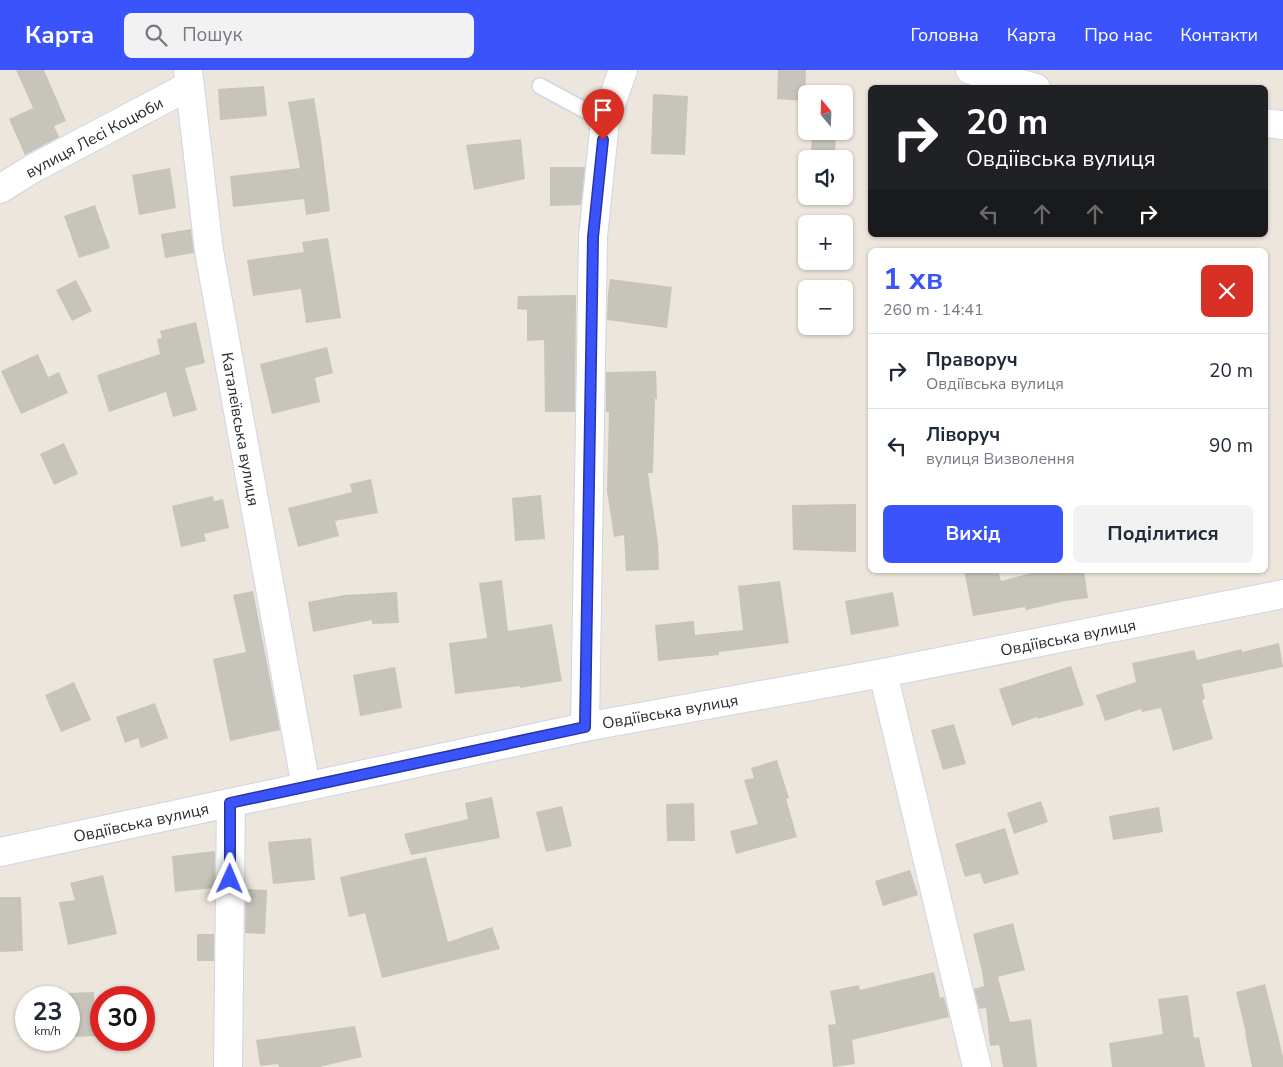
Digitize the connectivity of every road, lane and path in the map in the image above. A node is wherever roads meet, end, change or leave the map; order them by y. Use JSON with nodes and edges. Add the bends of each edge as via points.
{"nodes":[{"id":1,"x":623,"y":70,"type":"edge"},
{"id":2,"x":970,"y":70,"type":"edge"},
{"id":3,"x":189,"y":78,"type":"edge"},
{"id":4,"x":1025,"y":85,"type":"edge"},
{"id":5,"x":540,"y":86,"type":"dead end"},
{"id":6,"x":606,"y":121,"type":"junction"},
{"id":7,"x":1268,"y":123,"type":"edge"},
{"id":8,"x":1283,"y":125,"type":"edge"},
{"id":9,"x":0,"y":189,"type":"edge"},
{"id":10,"x":1283,"y":594,"type":"edge"},
{"id":11,"x":883,"y":673,"type":"junction"},
{"id":12,"x":585,"y":727,"type":"junction"},
{"id":13,"x":306,"y":787,"type":"junction"},
{"id":14,"x":230,"y":803,"type":"junction"},
{"id":15,"x":0,"y":852,"type":"edge"},
{"id":16,"x":228,"y":1067,"type":"edge"},
{"id":17,"x":977,"y":1067,"type":"edge"}],
"edges":[{"from":1,"to":6,"type":"street"},
{"from":2,"to":4,"type":"street"},
{"from":3,"to":9,"type":"street","name":"вулиця Лесі Коцюби"},
{"from":3,"to":13,"type":"street","name":"Каталеївська вулиця","via":[[209,251]]},
{"from":5,"to":6,"type":"lane"},
{"from":6,"to":12,"type":"street","via":[[593,237]]},
{"from":7,"to":8,"type":"street"},
{"from":10,"to":11,"type":"street","name":"Овдіївська вулиця"},
{"from":11,"to":12,"type":"street","name":"Овдіївська вулиця"},
{"from":11,"to":17,"type":"street"},
{"from":12,"to":13,"type":"street","name":"Овдіївська вулиця"},
{"from":13,"to":14,"type":"street","name":"Овдіївська вулиця"},
{"from":14,"to":15,"type":"street","name":"Овдіївська вулиця"},
{"from":14,"to":16,"type":"street"}]}
